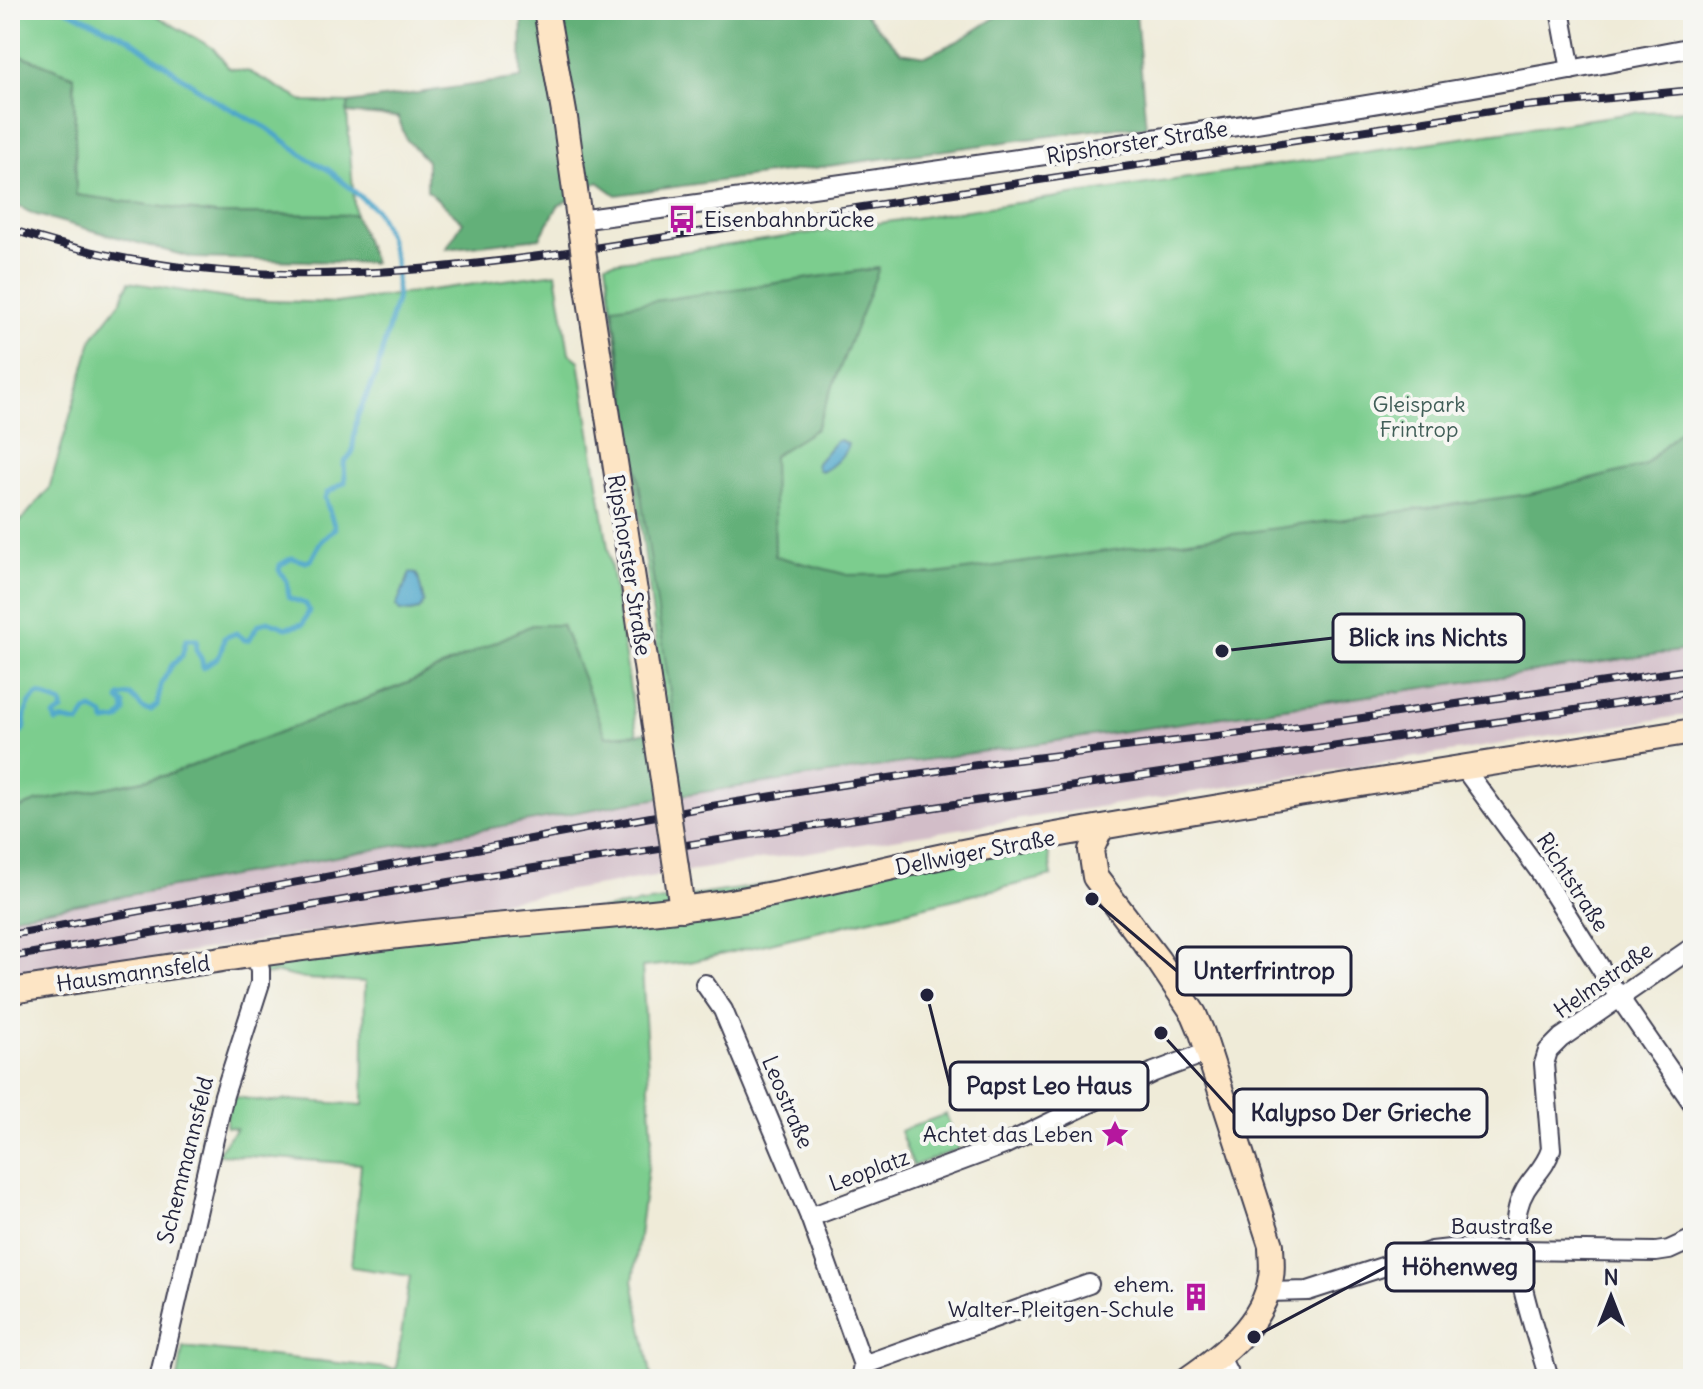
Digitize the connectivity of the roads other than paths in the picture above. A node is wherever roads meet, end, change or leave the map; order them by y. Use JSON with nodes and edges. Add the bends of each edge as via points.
{"nodes":[{"id":1,"x":546,"y":10,"type":"edge"},
{"id":2,"x":1560,"y":10,"type":"edge"},
{"id":3,"x":1693,"y":47,"type":"edge"},
{"id":4,"x":1571,"y":70,"type":"junction"},
{"id":5,"x":580,"y":231,"type":"junction"},
{"id":6,"x":1693,"y":731,"type":"edge"},
{"id":7,"x":1464,"y":768,"type":"junction"},
{"id":8,"x":1101,"y":828,"type":"junction"},
{"id":9,"x":682,"y":909,"type":"junction"},
{"id":10,"x":1693,"y":947,"type":"edge"},
{"id":11,"x":256,"y":954,"type":"junction"},
{"id":12,"x":705,"y":984,"type":"dead end"},
{"id":13,"x":10,"y":991,"type":"edge"},
{"id":14,"x":1619,"y":997,"type":"junction"},
{"id":15,"x":1208,"y":1052,"type":"junction"},
{"id":16,"x":1693,"y":1104,"type":"edge"},
{"id":17,"x":810,"y":1217,"type":"junction"},
{"id":18,"x":1693,"y":1239,"type":"edge"},
{"id":19,"x":1515,"y":1250,"type":"junction"},
{"id":20,"x":1089,"y":1284,"type":"dead end"},
{"id":21,"x":1267,"y":1292,"type":"junction"},
{"id":22,"x":1220,"y":1357,"type":"junction"},
{"id":23,"x":861,"y":1372,"type":"edge"},
{"id":24,"x":10,"y":1374,"type":"edge"},
{"id":25,"x":23,"y":1379,"type":"edge"},
{"id":26,"x":159,"y":1379,"type":"edge"},
{"id":27,"x":1188,"y":1379,"type":"edge"},
{"id":28,"x":1231,"y":1379,"type":"edge"},
{"id":29,"x":1549,"y":1379,"type":"edge"}],
"edges":[{"from":1,"to":5,"type":"main road","name":"Ripshorster Straße"},
{"from":2,"to":4,"type":"street"},
{"from":3,"to":4,"type":"street","name":"Ripshorster Straße"},
{"from":4,"to":5,"type":"street","name":"Ripshorster Straße"},
{"from":5,"to":9,"type":"main road","name":"Ripshorster Straße","bridge":true},
{"from":6,"to":7,"type":"main road","name":"Dellwiger Straße"},
{"from":7,"to":8,"type":"main road","name":"Dellwiger Straße"},
{"from":7,"to":14,"type":"street","name":"Richtstraße","via":[[1540,872]]},
{"from":8,"to":9,"type":"main road","name":"Dellwiger Straße"},
{"from":8,"to":15,"type":"main road","via":[[1091,850],[1095,877],[1176,986]]},
{"from":9,"to":11,"type":"main road","name":"Dellwiger Straße"},
{"from":10,"to":14,"type":"street","name":"Helmstraße"},
{"from":11,"to":13,"type":"main road","name":"Hausmannsfeld"},
{"from":11,"to":26,"type":"street","name":"Schemmannsfeld","via":[[260,983],[224,1095]]},
{"from":12,"to":17,"type":"street","name":"Leostraße","via":[[723,1010]]},
{"from":14,"to":16,"type":"street","name":"Richtstraße"},
{"from":14,"to":19,"type":"street","name":"Helmstraße","via":[[1548,1051],[1544,1081],[1551,1149],[1548,1162],[1525,1186],[1517,1210]]},
{"from":15,"to":17,"type":"street","name":"Leoplatz","via":[[1154,1072],[1004,1145]]},
{"from":15,"to":21,"type":"main road","via":[[1271,1245]]},
{"from":17,"to":23,"type":"street","name":"Leostraße"},
{"from":18,"to":19,"type":"street","name":"Baustraße","via":[[1656,1252]]},
{"from":19,"to":21,"type":"street","name":"Baustraße","via":[[1432,1251],[1308,1291]]},
{"from":19,"to":29,"type":"street","name":"Helmstraße"},
{"from":20,"to":23,"type":"street"},
{"from":21,"to":22,"type":"main road","via":[[1253,1320]]},
{"from":22,"to":27,"type":"main road"},
{"from":22,"to":28,"type":"street"},
{"from":24,"to":25,"type":"street"}]}
